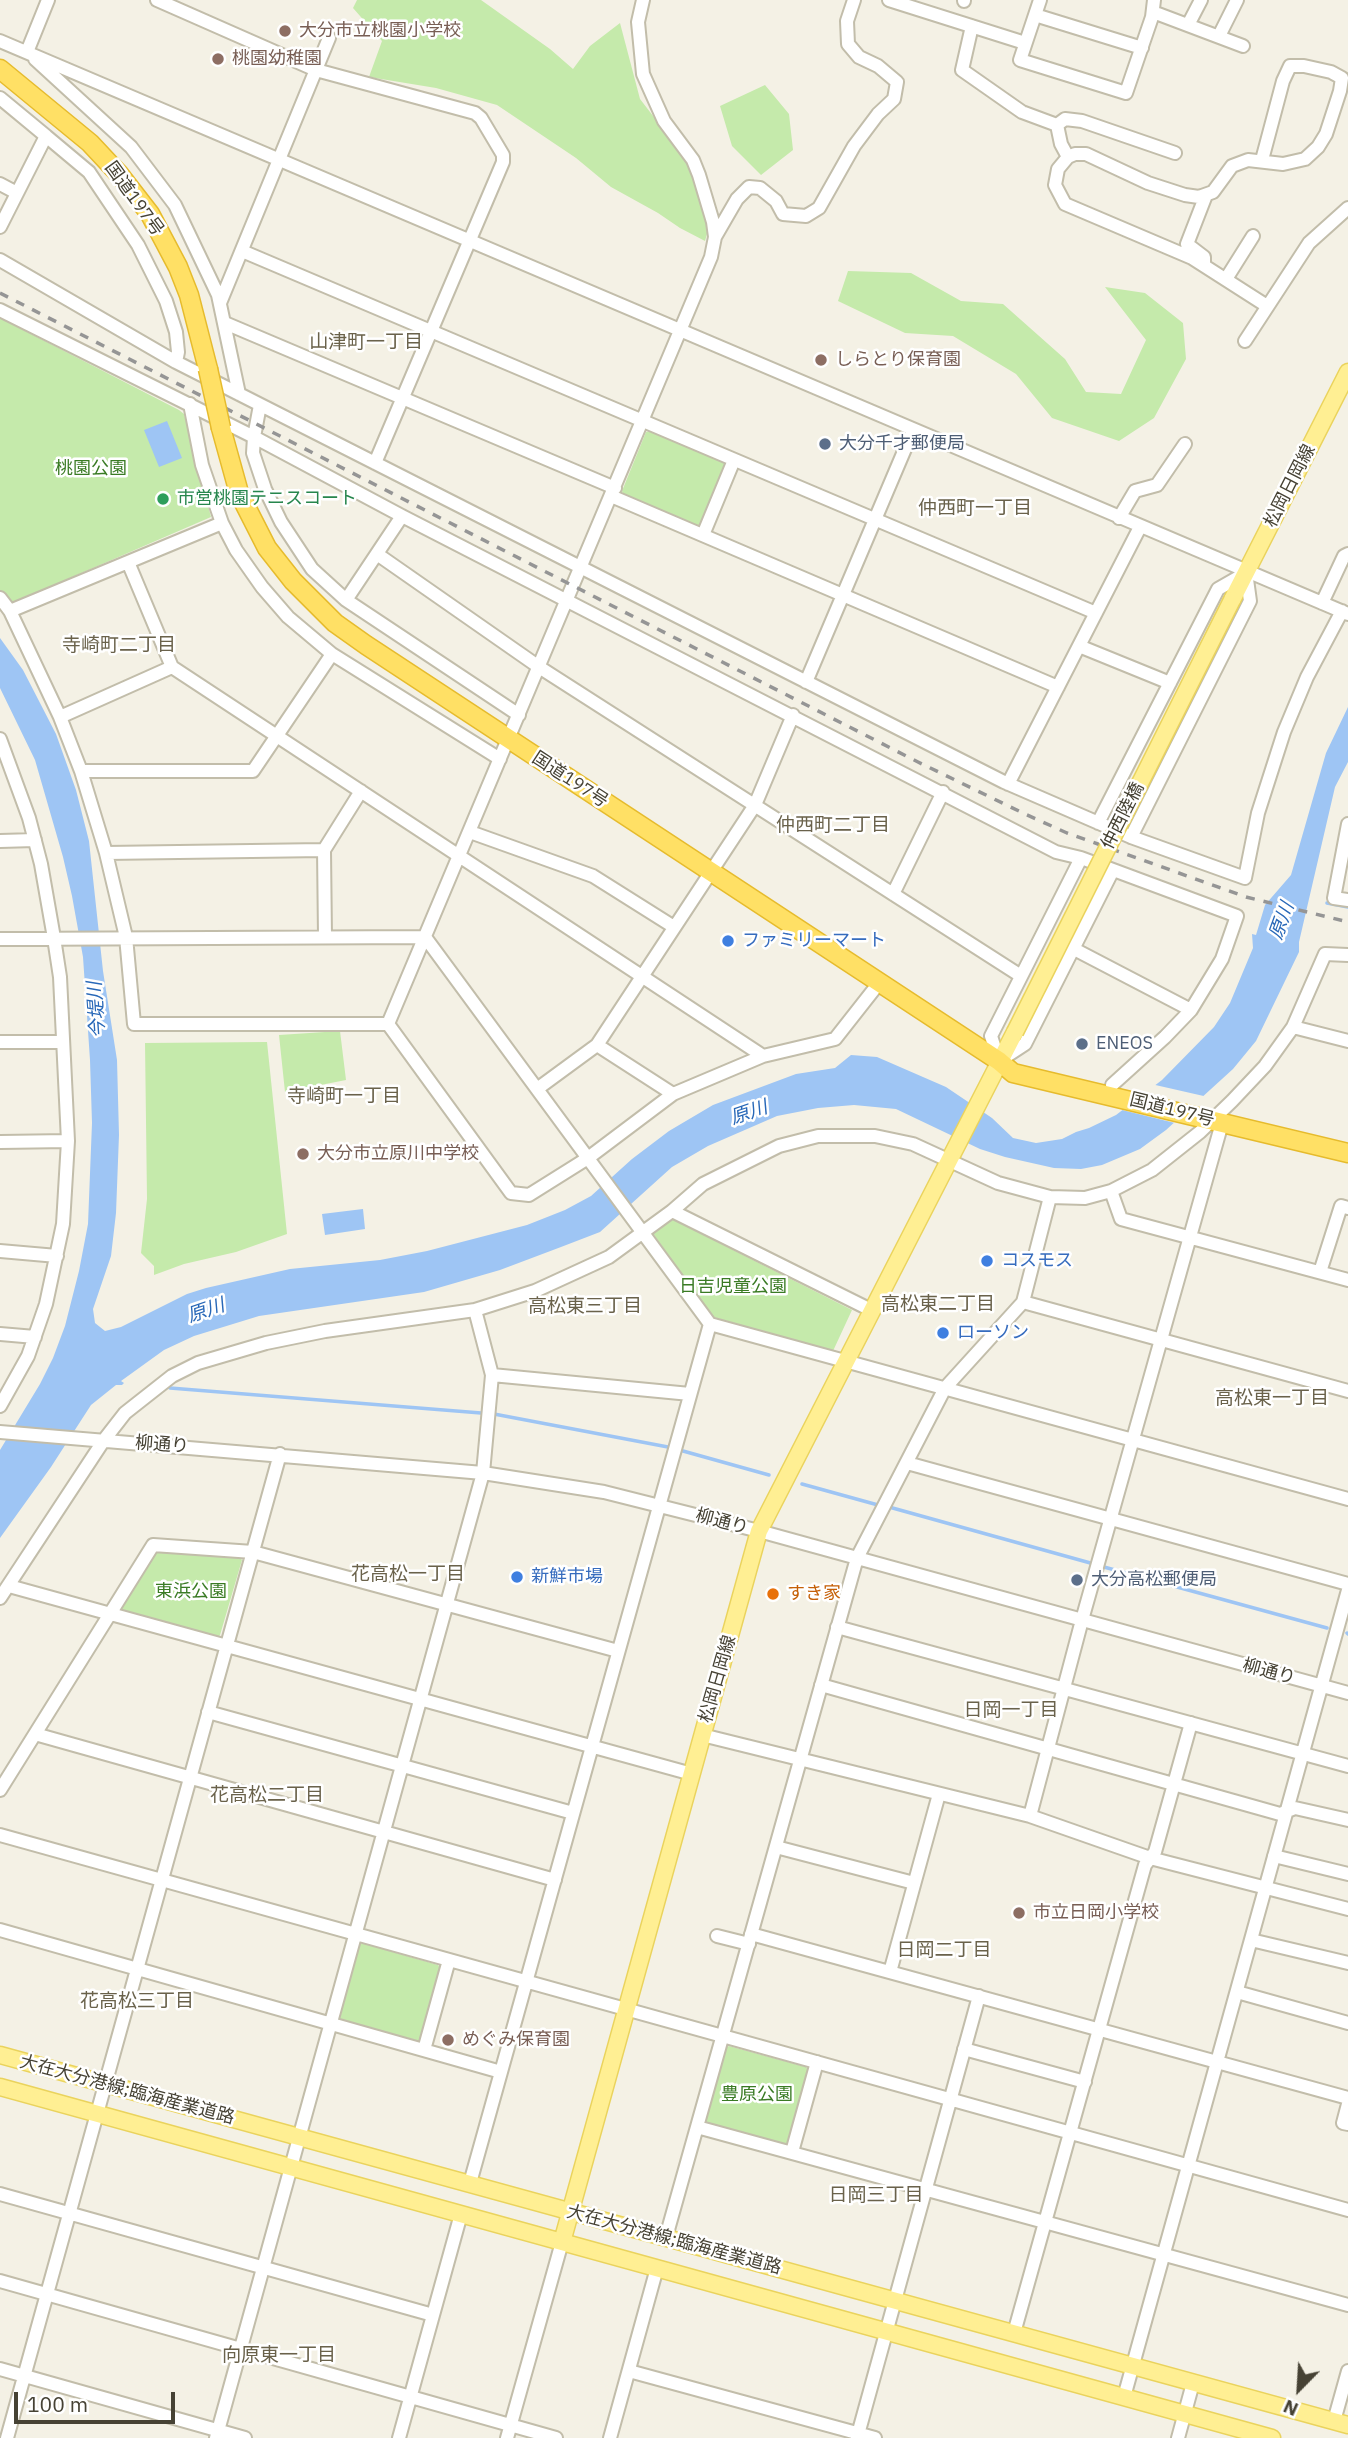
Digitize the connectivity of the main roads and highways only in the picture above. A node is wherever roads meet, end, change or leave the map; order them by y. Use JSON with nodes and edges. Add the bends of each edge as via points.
{"nodes":[{"id":1,"x":0,"y":69,"type":"edge"},
{"id":2,"x":1348,"y":372,"type":"edge"},
{"id":3,"x":1232,"y":600,"type":"joint"},
{"id":4,"x":999,"y":1061,"type":"junction"},
{"id":5,"x":1213,"y":1117,"type":"junction"},
{"id":6,"x":1348,"y":1143,"type":"edge"},
{"id":7,"x":1348,"y":1153,"type":"edge"},
{"id":8,"x":0,"y":2055,"type":"edge"},
{"id":9,"x":0,"y":2087,"type":"edge"},
{"id":10,"x":570,"y":2211,"type":"junction"},
{"id":11,"x":562,"y":2242,"type":"junction"},
{"id":12,"x":1341,"y":2423,"type":"edge"},
{"id":13,"x":1272,"y":2438,"type":"edge"}],
"edges":[{"from":1,"to":4,"type":"highway","name":"国道197号","bridge":true,"via":[[90,143],[149,214],[189,295],[233,476],[267,548],[300,589],[349,634]]},
{"from":2,"to":3,"type":"main road","name":"松岡日岡線"},
{"from":3,"to":4,"type":"main road","name":"仲西陸橋","bridge":true},
{"from":4,"to":5,"type":"highway","name":"国道197号","via":[[1013,1073],[1122,1091]]},
{"from":4,"to":10,"type":"main road","name":"松岡日岡線","via":[[759,1531]]},
{"from":5,"to":6,"type":"highway","name":"国道197号"},
{"from":5,"to":7,"type":"highway","name":"国道197号"},
{"from":8,"to":10,"type":"main road","name":"大在大分港線;臨海産業道路"},
{"from":9,"to":11,"type":"main road","name":"大在大分港線;臨海産業道路"},
{"from":10,"to":11,"type":"main road","name":"松岡日岡線"},
{"from":10,"to":12,"type":"main road","name":"大在大分港線;臨海産業道路"},
{"from":11,"to":13,"type":"main road","name":"大在大分港線;臨海産業道路"}]}
